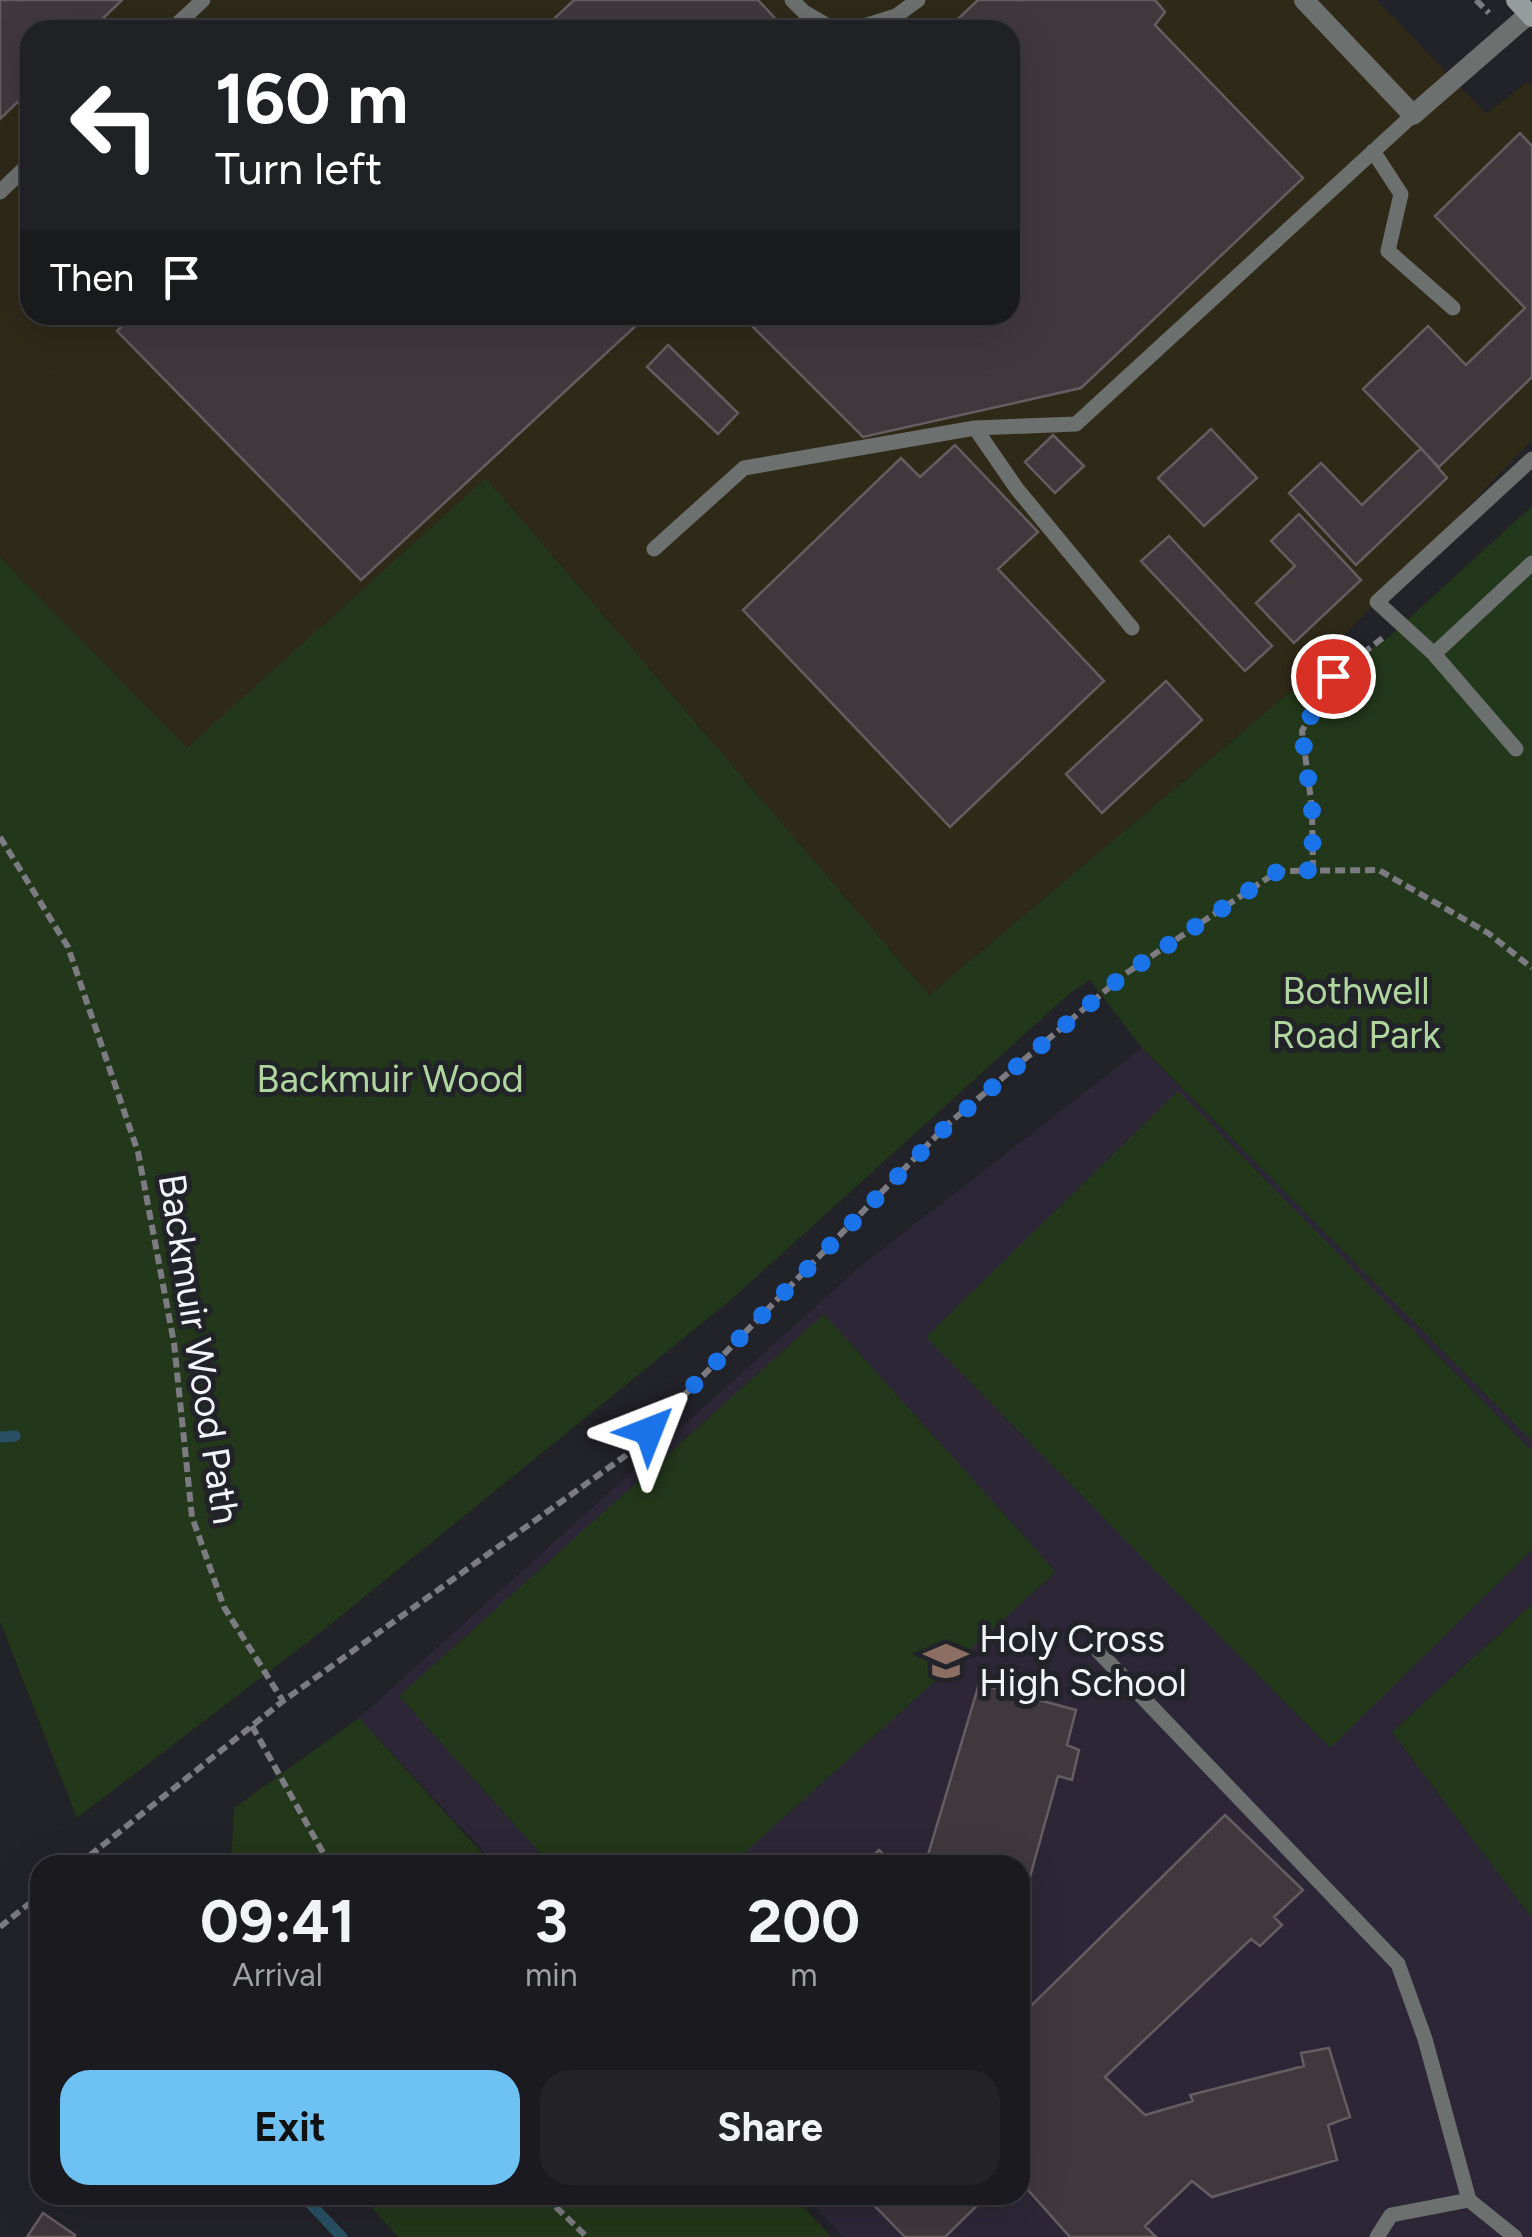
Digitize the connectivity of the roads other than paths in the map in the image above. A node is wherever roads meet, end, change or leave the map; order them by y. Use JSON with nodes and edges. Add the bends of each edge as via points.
{"nodes":[{"id":1,"x":203,"y":0,"type":"edge"},
{"id":2,"x":792,"y":0,"type":"edge"},
{"id":3,"x":918,"y":0,"type":"edge"},
{"id":4,"x":1304,"y":0,"type":"edge"},
{"id":5,"x":1527,"y":10,"type":"edge"},
{"id":6,"x":182,"y":20,"type":"edge"},
{"id":7,"x":818,"y":20,"type":"edge"},
{"id":8,"x":882,"y":20,"type":"edge"},
{"id":9,"x":1413,"y":115,"type":"junction"},
{"id":10,"x":1373,"y":151,"type":"junction"},
{"id":11,"x":20,"y":173,"type":"edge"},
{"id":12,"x":0,"y":192,"type":"edge"},
{"id":13,"x":1452,"y":308,"type":"dead end"},
{"id":14,"x":974,"y":428,"type":"junction"},
{"id":15,"x":1532,"y":458,"type":"edge"},
{"id":16,"x":654,"y":549,"type":"dead end"},
{"id":17,"x":1532,"y":563,"type":"edge"},
{"id":18,"x":1132,"y":628,"type":"dead end"},
{"id":19,"x":1434,"y":654,"type":"junction"},
{"id":20,"x":1516,"y":749,"type":"dead end"},
{"id":21,"x":1099,"y":1652,"type":"dead end"},
{"id":22,"x":1470,"y":2200,"type":"junction"},
{"id":23,"x":1377,"y":2237,"type":"edge"},
{"id":24,"x":1515,"y":2237,"type":"edge"}],
"edges":[{"from":1,"to":6,"type":"lane"},
{"from":2,"to":7,"type":"lane"},
{"from":3,"to":8,"type":"lane"},
{"from":4,"to":9,"type":"street"},
{"from":5,"to":9,"type":"street"},
{"from":9,"to":10,"type":"lane"},
{"from":10,"to":13,"type":"lane","via":[[1400,194],[1388,251]]},
{"from":10,"to":14,"type":"lane","via":[[1076,424]]},
{"from":11,"to":12,"type":"lane"},
{"from":14,"to":16,"type":"lane","via":[[744,468]]},
{"from":14,"to":18,"type":"lane"},
{"from":15,"to":19,"type":"lane","via":[[1376,602]]},
{"from":17,"to":19,"type":"lane"},
{"from":19,"to":20,"type":"lane"},
{"from":21,"to":22,"type":"lane","via":[[1398,1964]]},
{"from":22,"to":23,"type":"lane","via":[[1391,2215]]},
{"from":22,"to":24,"type":"lane"}]}
